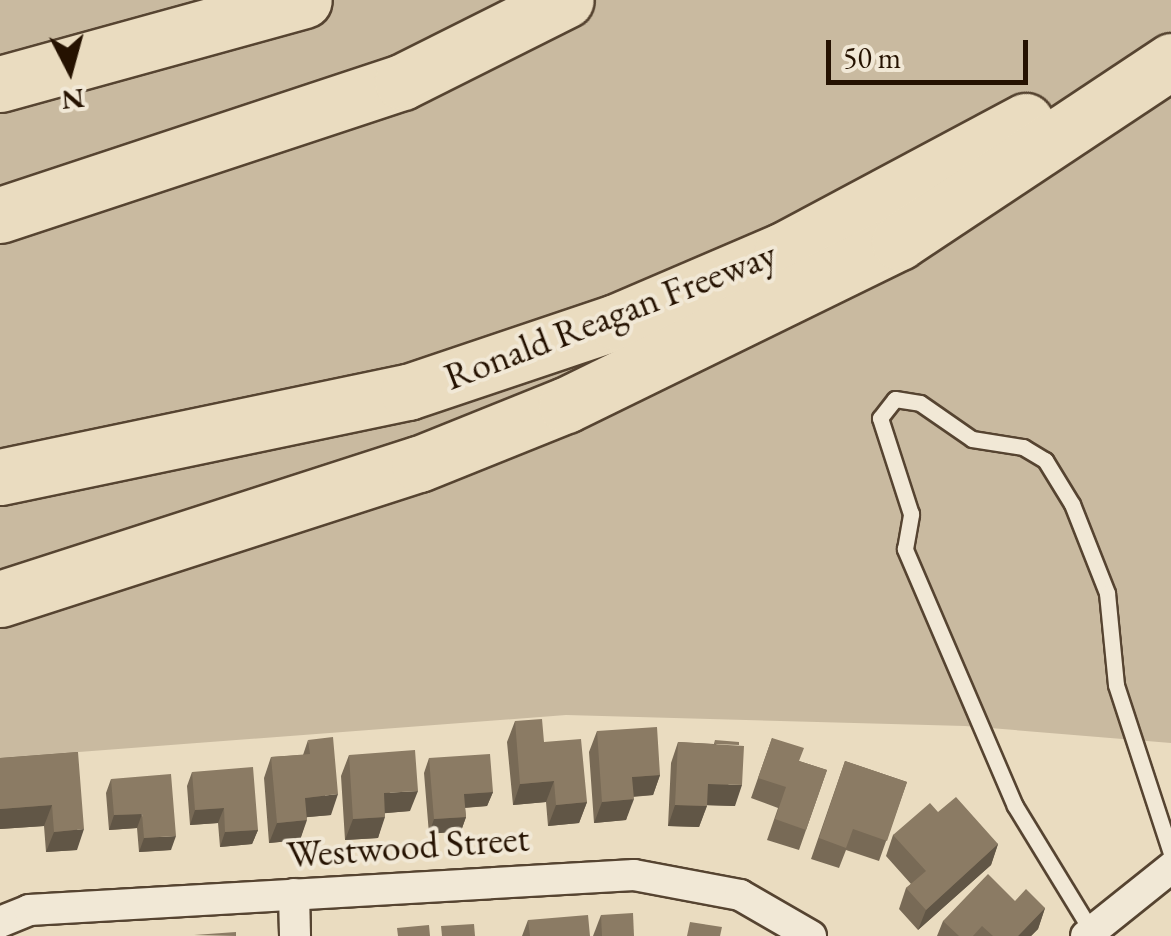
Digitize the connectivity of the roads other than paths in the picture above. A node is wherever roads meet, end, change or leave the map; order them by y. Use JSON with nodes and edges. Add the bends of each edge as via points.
{"nodes":[{"id":1,"x":304,"y":0,"type":"edge"},
{"id":2,"x":566,"y":0,"type":"edge"},
{"id":3,"x":1171,"y":25,"type":"edge"},
{"id":4,"x":1171,"y":61,"type":"edge"},
{"id":5,"x":0,"y":84,"type":"edge"},
{"id":6,"x":0,"y":215,"type":"edge"},
{"id":7,"x":0,"y":477,"type":"edge"},
{"id":8,"x":0,"y":599,"type":"edge"},
{"id":9,"x":1171,"y":853,"type":"edge"},
{"id":10,"x":1171,"y":868,"type":"edge"},
{"id":11,"x":294,"y":894,"type":"junction"},
{"id":12,"x":0,"y":922,"type":"edge"},
{"id":13,"x":1090,"y":934,"type":"edge"},
{"id":14,"x":295,"y":936,"type":"edge"},
{"id":15,"x":811,"y":936,"type":"edge"}],
"edges":[{"from":1,"to":5,"type":"highway"},
{"from":2,"to":6,"type":"highway","via":[[402,82]]},
{"from":3,"to":7,"type":"highway","name":"Ronald Reagan Freeway","via":[[981,148],[782,251],[616,322],[408,392]]},
{"from":4,"to":8,"type":"highway","via":[[899,242],[566,406],[419,464]]},
{"from":9,"to":13,"type":"lane","via":[[1116,684],[1108,594],[1072,504],[1045,460],[1023,447],[972,439],[920,403],[896,399],[880,418],[911,514],[905,549],[1015,806]]},
{"from":10,"to":13,"type":"street"},
{"from":11,"to":12,"type":"street","name":"Westwood Street","via":[[29,910]]},
{"from":11,"to":14,"type":"street"},
{"from":11,"to":15,"type":"street","name":"Westwood Street","via":[[634,874],[740,895]]}]}
